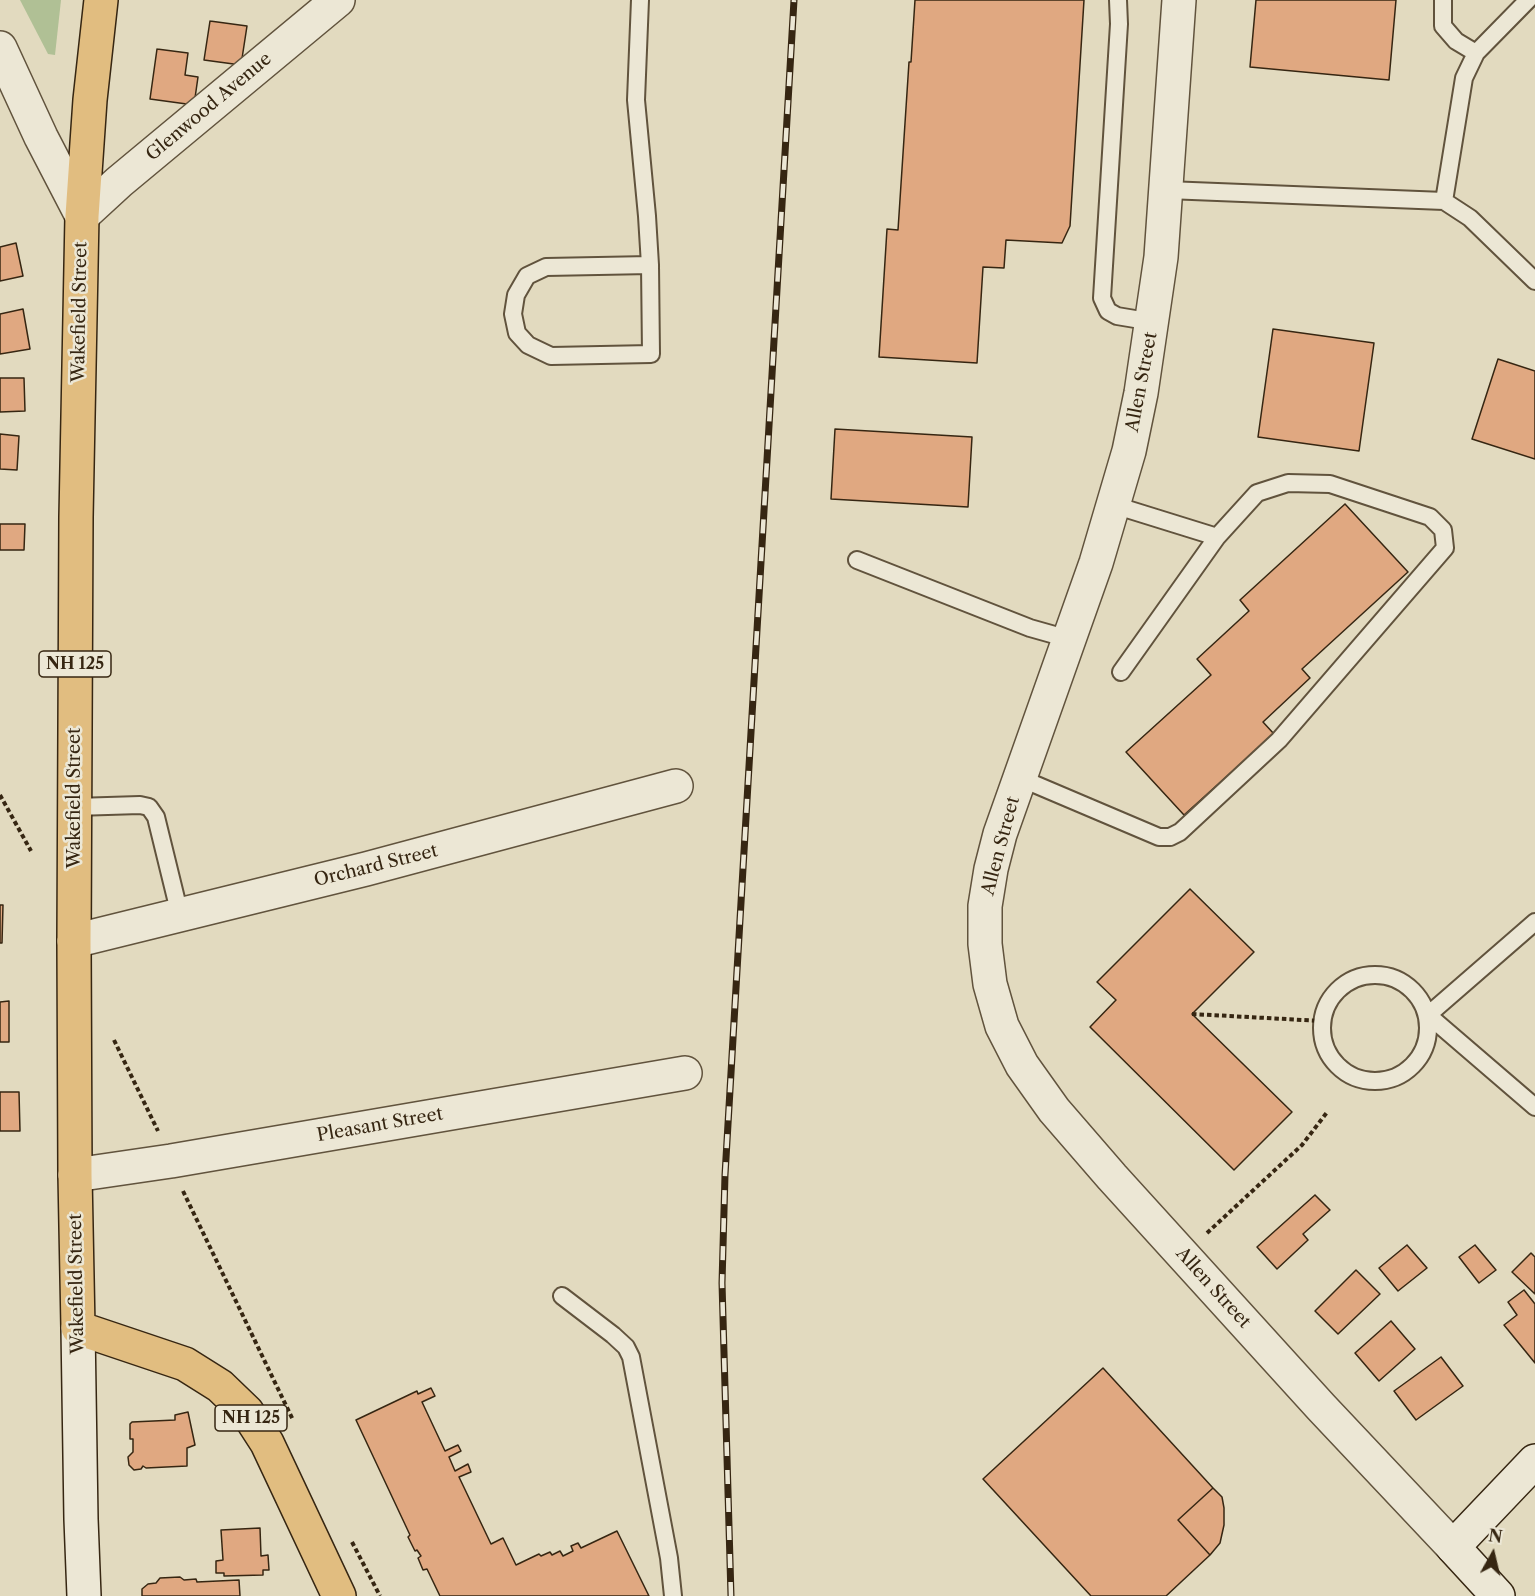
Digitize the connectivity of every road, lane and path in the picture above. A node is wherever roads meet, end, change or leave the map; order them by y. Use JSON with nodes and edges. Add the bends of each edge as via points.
{"nodes":[{"id":1,"x":101,"y":0,"type":"edge"},
{"id":2,"x":338,"y":0,"type":"edge"},
{"id":3,"x":640,"y":0,"type":"edge"},
{"id":4,"x":1118,"y":0,"type":"edge"},
{"id":5,"x":1179,"y":0,"type":"edge"},
{"id":6,"x":1443,"y":0,"type":"edge"},
{"id":7,"x":1528,"y":0,"type":"edge"},
{"id":8,"x":0,"y":48,"type":"edge"},
{"id":9,"x":1476,"y":53,"type":"junction"},
{"id":10,"x":1167,"y":190,"type":"junction"},
{"id":11,"x":1444,"y":201,"type":"junction"},
{"id":12,"x":82,"y":216,"type":"junction"},
{"id":13,"x":650,"y":265,"type":"junction"},
{"id":14,"x":1535,"y":281,"type":"edge"},
{"id":15,"x":1153,"y":322,"type":"junction"},
{"id":16,"x":1114,"y":505,"type":"junction"},
{"id":17,"x":1217,"y":537,"type":"junction"},
{"id":18,"x":857,"y":560,"type":"dead end"},
{"id":19,"x":1069,"y":639,"type":"junction"},
{"id":20,"x":1120,"y":672,"type":"dead end"},
{"id":21,"x":1020,"y":778,"type":"junction"},
{"id":22,"x":676,"y":786,"type":"dead end"},
{"id":23,"x":0,"y":795,"type":"edge"},
{"id":24,"x":75,"y":807,"type":"junction"},
{"id":25,"x":30,"y":851,"type":"dead end"},
{"id":26,"x":180,"y":915,"type":"junction"},
{"id":27,"x":1535,"y":922,"type":"edge"},
{"id":28,"x":74,"y":941,"type":"junction"},
{"id":29,"x":1192,"y":1014,"type":"dead end"},
{"id":30,"x":1428,"y":1015,"type":"junction"},
{"id":31,"x":1322,"y":1021,"type":"junction"},
{"id":32,"x":114,"y":1040,"type":"dead end"},
{"id":33,"x":685,"y":1073,"type":"dead end"},
{"id":34,"x":1535,"y":1107,"type":"edge"},
{"id":35,"x":1328,"y":1111,"type":"dead end"},
{"id":36,"x":161,"y":1137,"type":"dead end"},
{"id":37,"x":75,"y":1176,"type":"junction"},
{"id":38,"x":182,"y":1187,"type":"dead end"},
{"id":39,"x":1202,"y":1238,"type":"dead end"},
{"id":40,"x":562,"y":1296,"type":"dead end"},
{"id":41,"x":78,"y":1328,"type":"junction"},
{"id":42,"x":297,"y":1428,"type":"dead end"},
{"id":43,"x":1535,"y":1461,"type":"edge"},
{"id":44,"x":349,"y":1535,"type":"dead end"},
{"id":45,"x":1453,"y":1547,"type":"junction"},
{"id":46,"x":84,"y":1596,"type":"edge"},
{"id":47,"x":339,"y":1596,"type":"edge"},
{"id":48,"x":380,"y":1596,"type":"edge"},
{"id":49,"x":673,"y":1596,"type":"edge"},
{"id":50,"x":1498,"y":1596,"type":"edge"}],
"edges":[{"from":1,"to":12,"type":"main road","name":"Wakefield Street","number":"NH 125"},
{"from":2,"to":12,"type":"street","name":"Glenwood Avenue"},
{"from":3,"to":13,"type":"lane","via":[[636,100]]},
{"from":4,"to":15,"type":"lane","via":[[1102,298],[1108,311],[1117,316]]},
{"from":5,"to":10,"type":"street","name":"Allen Street"},
{"from":6,"to":9,"type":"lane","via":[[1443,26],[1456,41]]},
{"from":7,"to":9,"type":"lane"},
{"from":8,"to":12,"type":"street"},
{"from":9,"to":11,"type":"lane","via":[[1464,78]]},
{"from":10,"to":11,"type":"lane"},
{"from":10,"to":15,"type":"street","name":"Allen Street"},
{"from":11,"to":14,"type":"lane","via":[[1470,218]]},
{"from":12,"to":24,"type":"main road","name":"Wakefield Street","number":"NH 125"},
{"from":13,"to":13,"type":"lane","via":[[651,354],[551,356],[528,345],[517,333],[513,314],[516,295],[527,276],[546,267]]},
{"from":15,"to":16,"type":"street","name":"Allen Street","via":[[1129,451]]},
{"from":16,"to":17,"type":"lane"},
{"from":16,"to":19,"type":"street","name":"Allen Street"},
{"from":17,"to":20,"type":"lane"},
{"from":17,"to":21,"type":"lane","via":[[1257,493],[1288,483],[1330,484],[1430,517],[1443,530],[1445,548],[1279,740],[1180,832],[1159,837]]},
{"from":18,"to":19,"type":"lane","via":[[1030,628]]},
{"from":19,"to":21,"type":"street","name":"Allen Street"},
{"from":21,"to":45,"type":"street","name":"Allen Street","via":[[991,869],[985,906],[985,944],[990,984],[1002,1026],[1022,1065],[1054,1110],[1112,1177]]},
{"from":22,"to":26,"type":"street","name":"Orchard Street"},
{"from":23,"to":25,"type":"path"},
{"from":24,"to":26,"type":"lane","via":[[149,807],[156,817]]},
{"from":24,"to":28,"type":"main road","name":"Wakefield Street","number":"NH 125"},
{"from":26,"to":28,"type":"street","name":"Orchard Street"},
{"from":27,"to":30,"type":"lane"},
{"from":28,"to":37,"type":"main road","name":"Wakefield Street","number":"NH 125"},
{"from":29,"to":31,"type":"path"},
{"from":30,"to":31,"type":"lane","via":[[1407,984],[1379,975],[1361,976],[1335,992]]},
{"from":30,"to":31,"type":"lane","via":[[1428,1037],[1422,1054],[1410,1069],[1390,1079],[1371,1081],[1353,1077],[1336,1065],[1326,1049]]},
{"from":30,"to":34,"type":"lane"},
{"from":32,"to":36,"type":"path"},
{"from":33,"to":37,"type":"street","name":"Pleasant Street"},
{"from":35,"to":39,"type":"path","via":[[1302,1145]]},
{"from":37,"to":41,"type":"main road","name":"Wakefield Street","number":"NH 125"},
{"from":38,"to":42,"type":"path"},
{"from":40,"to":49,"type":"lane","via":[[614,1335],[631,1357]]},
{"from":41,"to":46,"type":"street","name":"Wakefield Street"},
{"from":41,"to":47,"type":"main road","number":"NH 125","via":[[185,1364],[220,1386],[247,1412],[267,1443]]},
{"from":43,"to":45,"type":"street"},
{"from":44,"to":48,"type":"path"},
{"from":45,"to":50,"type":"street","name":"Allen Street"}]}
